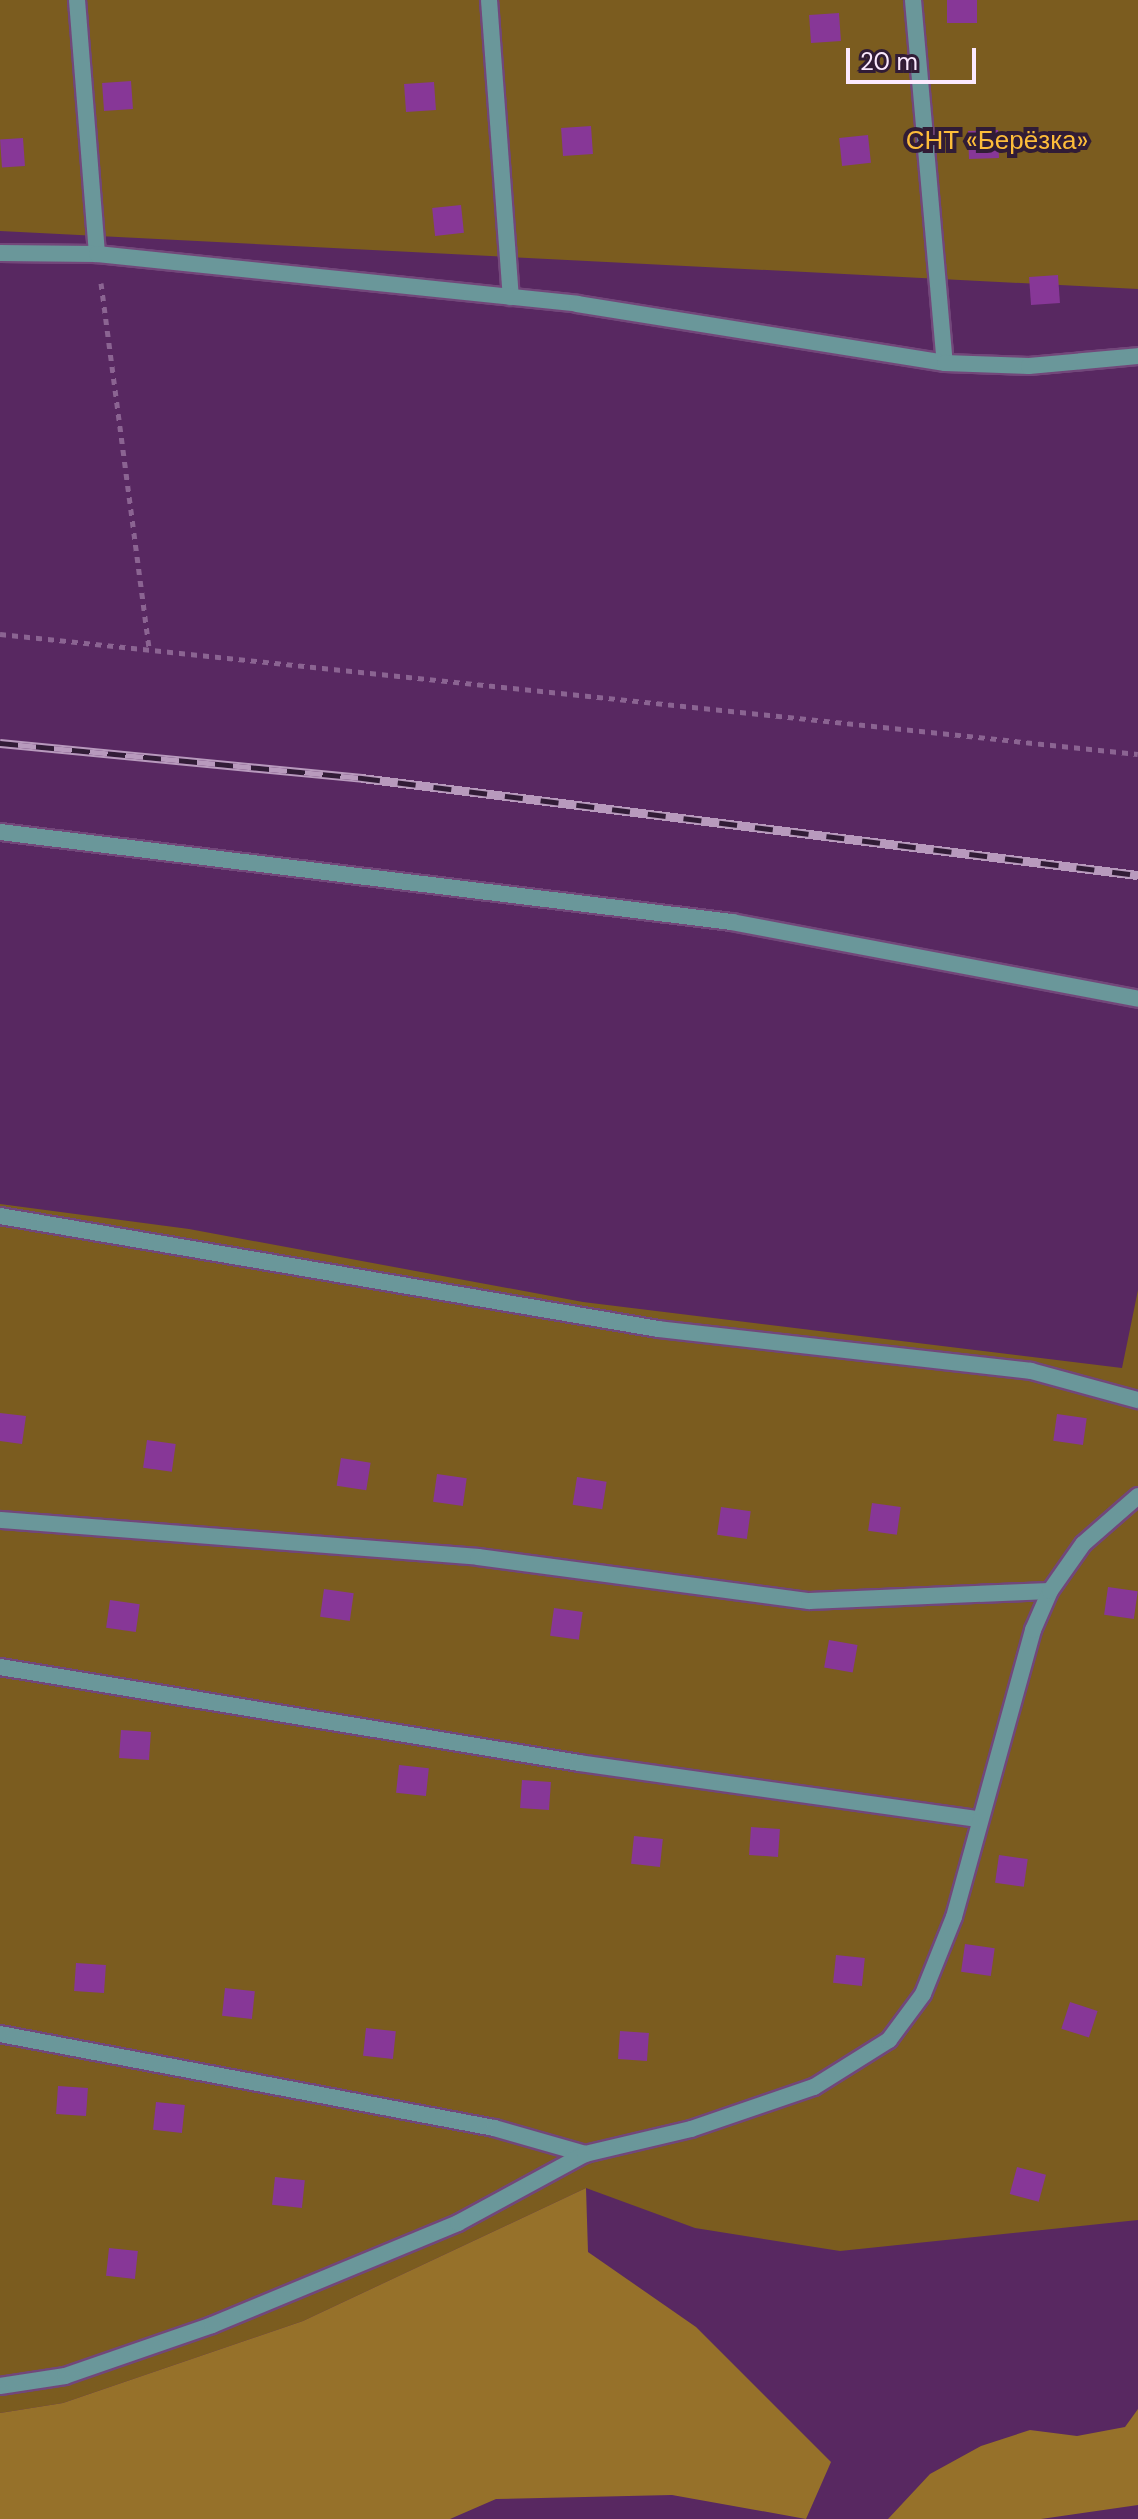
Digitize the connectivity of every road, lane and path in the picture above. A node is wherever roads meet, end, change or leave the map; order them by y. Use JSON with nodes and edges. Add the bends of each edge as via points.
{"nodes":[{"id":1,"x":77,"y":0,"type":"edge"},
{"id":2,"x":489,"y":0,"type":"edge"},
{"id":3,"x":913,"y":0,"type":"edge"},
{"id":4,"x":0,"y":253,"type":"edge"},
{"id":5,"x":97,"y":254,"type":"junction"},
{"id":6,"x":511,"y":297,"type":"junction"},
{"id":7,"x":1138,"y":356,"type":"edge"},
{"id":8,"x":945,"y":363,"type":"junction"},
{"id":9,"x":0,"y":634,"type":"edge"},
{"id":10,"x":149,"y":648,"type":"junction"},
{"id":11,"x":1138,"y":754,"type":"edge"},
{"id":12,"x":0,"y":832,"type":"edge"},
{"id":13,"x":1138,"y":999,"type":"edge"},
{"id":14,"x":0,"y":1216,"type":"edge"},
{"id":15,"x":1138,"y":1400,"type":"edge"},
{"id":16,"x":1138,"y":1496,"type":"edge"},
{"id":17,"x":0,"y":1520,"type":"edge"},
{"id":18,"x":1050,"y":1591,"type":"junction"},
{"id":19,"x":0,"y":1667,"type":"edge"},
{"id":20,"x":979,"y":1819,"type":"junction"},
{"id":21,"x":0,"y":2034,"type":"edge"},
{"id":22,"x":585,"y":2154,"type":"junction"},
{"id":23,"x":0,"y":2386,"type":"edge"}],
"edges":[{"from":1,"to":5,"type":"street"},
{"from":2,"to":6,"type":"street"},
{"from":3,"to":8,"type":"street"},
{"from":4,"to":5,"type":"street"},
{"from":5,"to":6,"type":"street"},
{"from":5,"to":10,"type":"path"},
{"from":6,"to":8,"type":"street"},
{"from":7,"to":8,"type":"street","via":[[1029,366]]},
{"from":9,"to":10,"type":"path"},
{"from":10,"to":11,"type":"path"},
{"from":12,"to":13,"type":"street","via":[[732,922]]},
{"from":14,"to":15,"type":"street","via":[[658,1329],[1031,1371]]},
{"from":16,"to":18,"type":"street","via":[[1083,1544]]},
{"from":17,"to":18,"type":"street","via":[[478,1557],[809,1601]]},
{"from":18,"to":20,"type":"street"},
{"from":19,"to":20,"type":"street","via":[[579,1763]]},
{"from":20,"to":22,"type":"street","via":[[928,1981],[889,2040],[814,2087],[691,2129]]},
{"from":21,"to":22,"type":"street","via":[[494,2128]]},
{"from":22,"to":23,"type":"street","via":[[458,2223],[212,2325],[65,2376]]}]}
